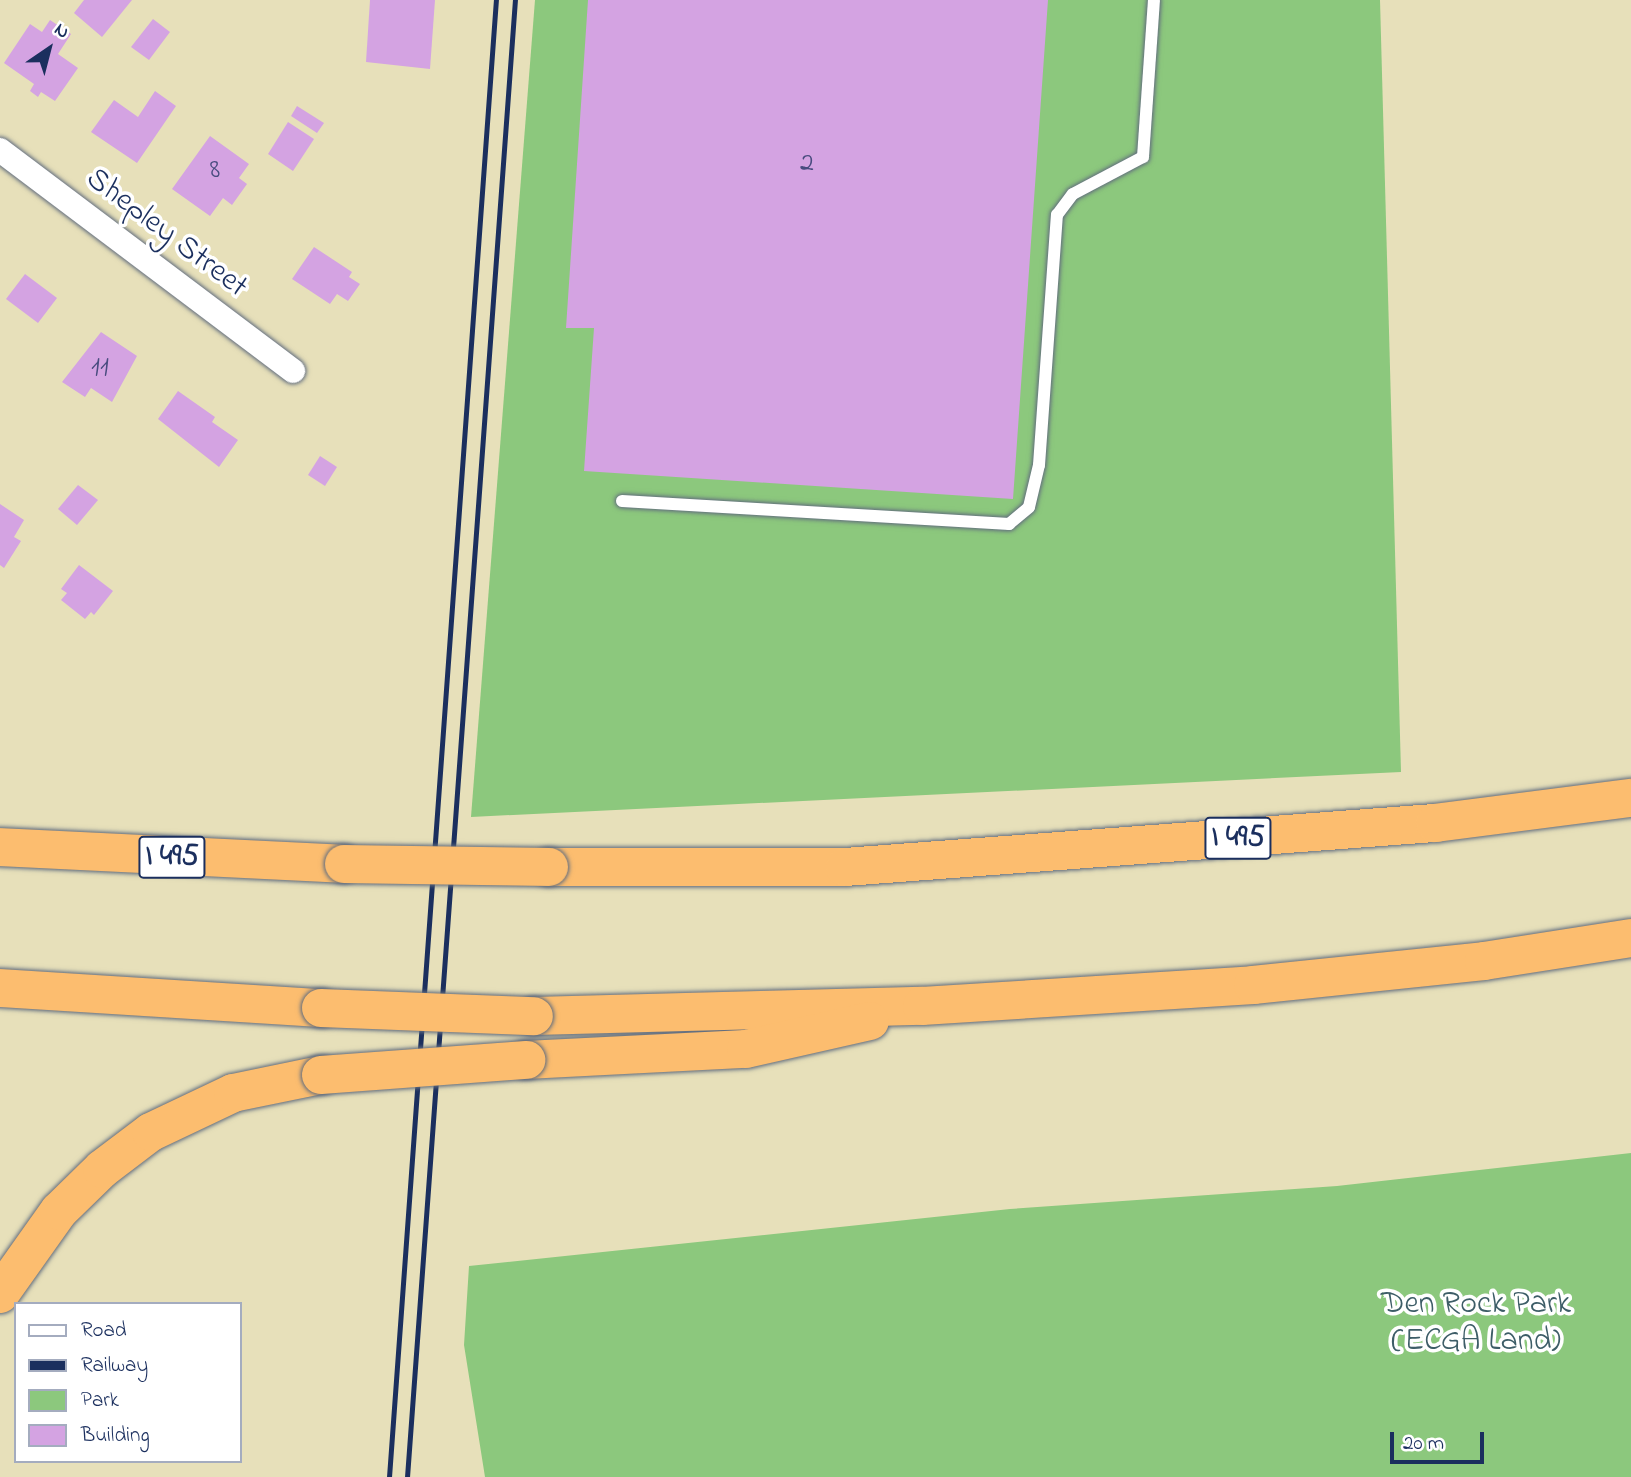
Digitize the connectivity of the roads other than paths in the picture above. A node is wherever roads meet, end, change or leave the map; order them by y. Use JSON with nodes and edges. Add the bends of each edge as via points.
{"nodes":[{"id":1,"x":1154,"y":0,"type":"edge"},
{"id":2,"x":0,"y":150,"type":"edge"},
{"id":3,"x":293,"y":371,"type":"dead end"},
{"id":4,"x":622,"y":501,"type":"dead end"},
{"id":5,"x":1631,"y":798,"type":"edge"},
{"id":6,"x":0,"y":846,"type":"edge"},
{"id":7,"x":1631,"y":938,"type":"edge"},
{"id":8,"x":0,"y":988,"type":"edge"},
{"id":9,"x":922,"y":1006,"type":"junction"},
{"id":10,"x":0,"y":1294,"type":"edge"}],
"edges":[{"from":1,"to":4,"type":"lane","via":[[1143,157],[1073,194],[1057,215],[1039,465],[1029,507],[1009,524]]},
{"from":2,"to":3,"type":"street","name":"Shepley Street"},
{"from":5,"to":6,"type":"highway","number":"I 495","bridge":true,"via":[[1435,823],[845,867],[344,864]]},
{"from":7,"to":9,"type":"highway","via":[[1484,961],[1253,985]]},
{"from":8,"to":9,"type":"highway","bridge":true,"via":[[321,1009],[534,1016]]},
{"from":9,"to":10,"type":"highway","bridge":true,"via":[[822,1035],[746,1049],[321,1075],[233,1093],[151,1132],[102,1169],[59,1211]]}]}
